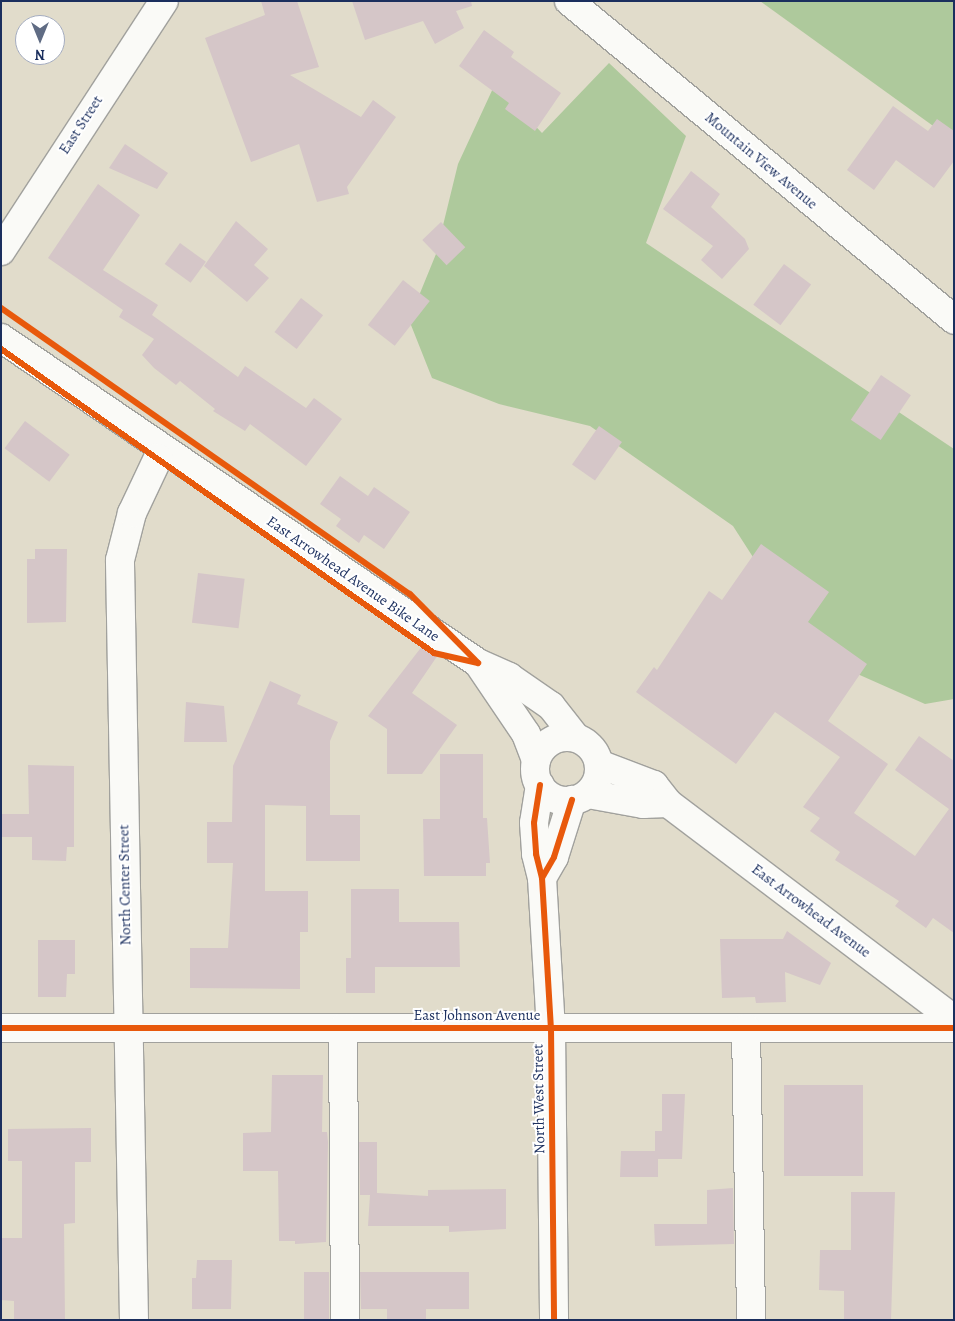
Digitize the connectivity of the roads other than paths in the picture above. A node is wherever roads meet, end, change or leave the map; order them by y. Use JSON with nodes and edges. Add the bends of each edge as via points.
{"nodes":[{"id":1,"x":164,"y":1,"type":"edge"},
{"id":2,"x":569,"y":1,"type":"edge"},
{"id":3,"x":1,"y":251,"type":"edge"},
{"id":4,"x":954,"y":320,"type":"edge"},
{"id":5,"x":1,"y":338,"type":"edge"},
{"id":6,"x":158,"y":458,"type":"dead end"},
{"id":7,"x":478,"y":663,"type":"junction"},
{"id":8,"x":575,"y":737,"type":"junction"},
{"id":9,"x":599,"y":764,"type":"junction"},
{"id":10,"x":538,"y":773,"type":"junction"},
{"id":11,"x":580,"y":797,"type":"junction"},
{"id":12,"x":668,"y":803,"type":"junction"},
{"id":13,"x":542,"y":878,"type":"junction"},
{"id":14,"x":954,"y":1019,"type":"edge"},
{"id":15,"x":1,"y":1028,"type":"edge"},
{"id":16,"x":128,"y":1028,"type":"junction"},
{"id":17,"x":343,"y":1028,"type":"junction"},
{"id":18,"x":551,"y":1028,"type":"junction"},
{"id":19,"x":746,"y":1028,"type":"junction"},
{"id":20,"x":954,"y":1028,"type":"edge"},
{"id":21,"x":134,"y":1320,"type":"edge"},
{"id":22,"x":345,"y":1320,"type":"edge"},
{"id":23,"x":554,"y":1320,"type":"edge"},
{"id":24,"x":751,"y":1320,"type":"edge"}],
"edges":[{"from":1,"to":3,"type":"street","name":"East Street"},
{"from":2,"to":4,"type":"street","name":"Mountain View Avenue"},
{"from":5,"to":7,"type":"street"},
{"from":6,"to":16,"type":"street","name":"North Center Street","via":[[132,513],[120,560]]},
{"from":7,"to":8,"type":"street","via":[[509,677],[551,706]]},
{"from":7,"to":10,"type":"street","via":[[526,734]]},
{"from":8,"to":9,"type":"street","via":[[595,752]]},
{"from":8,"to":10,"type":"street","via":[[563,736],[551,741]]},
{"from":9,"to":11,"type":"street","via":[[599,775]]},
{"from":9,"to":12,"type":"street","name":"East Arrowhead Avenue","via":[[654,785]]},
{"from":10,"to":11,"type":"street","via":[[560,800]]},
{"from":10,"to":13,"type":"street","name":"North West Street","via":[[534,823]]},
{"from":11,"to":12,"type":"street","via":[[643,804]]},
{"from":11,"to":13,"type":"street"},
{"from":12,"to":14,"type":"street","name":"East Arrowhead Avenue"},
{"from":13,"to":18,"type":"street","name":"North West Street"},
{"from":15,"to":16,"type":"street","name":"East Johnson Avenue"},
{"from":16,"to":17,"type":"street","name":"East Johnson Avenue"},
{"from":16,"to":21,"type":"street","name":"North Center Street"},
{"from":17,"to":18,"type":"street","name":"East Johnson Avenue"},
{"from":17,"to":22,"type":"street"},
{"from":18,"to":19,"type":"street","name":"East Johnson Avenue"},
{"from":18,"to":23,"type":"street","name":"North West Street"},
{"from":19,"to":20,"type":"street","name":"East Johnson Avenue"},
{"from":19,"to":24,"type":"street"}]}
